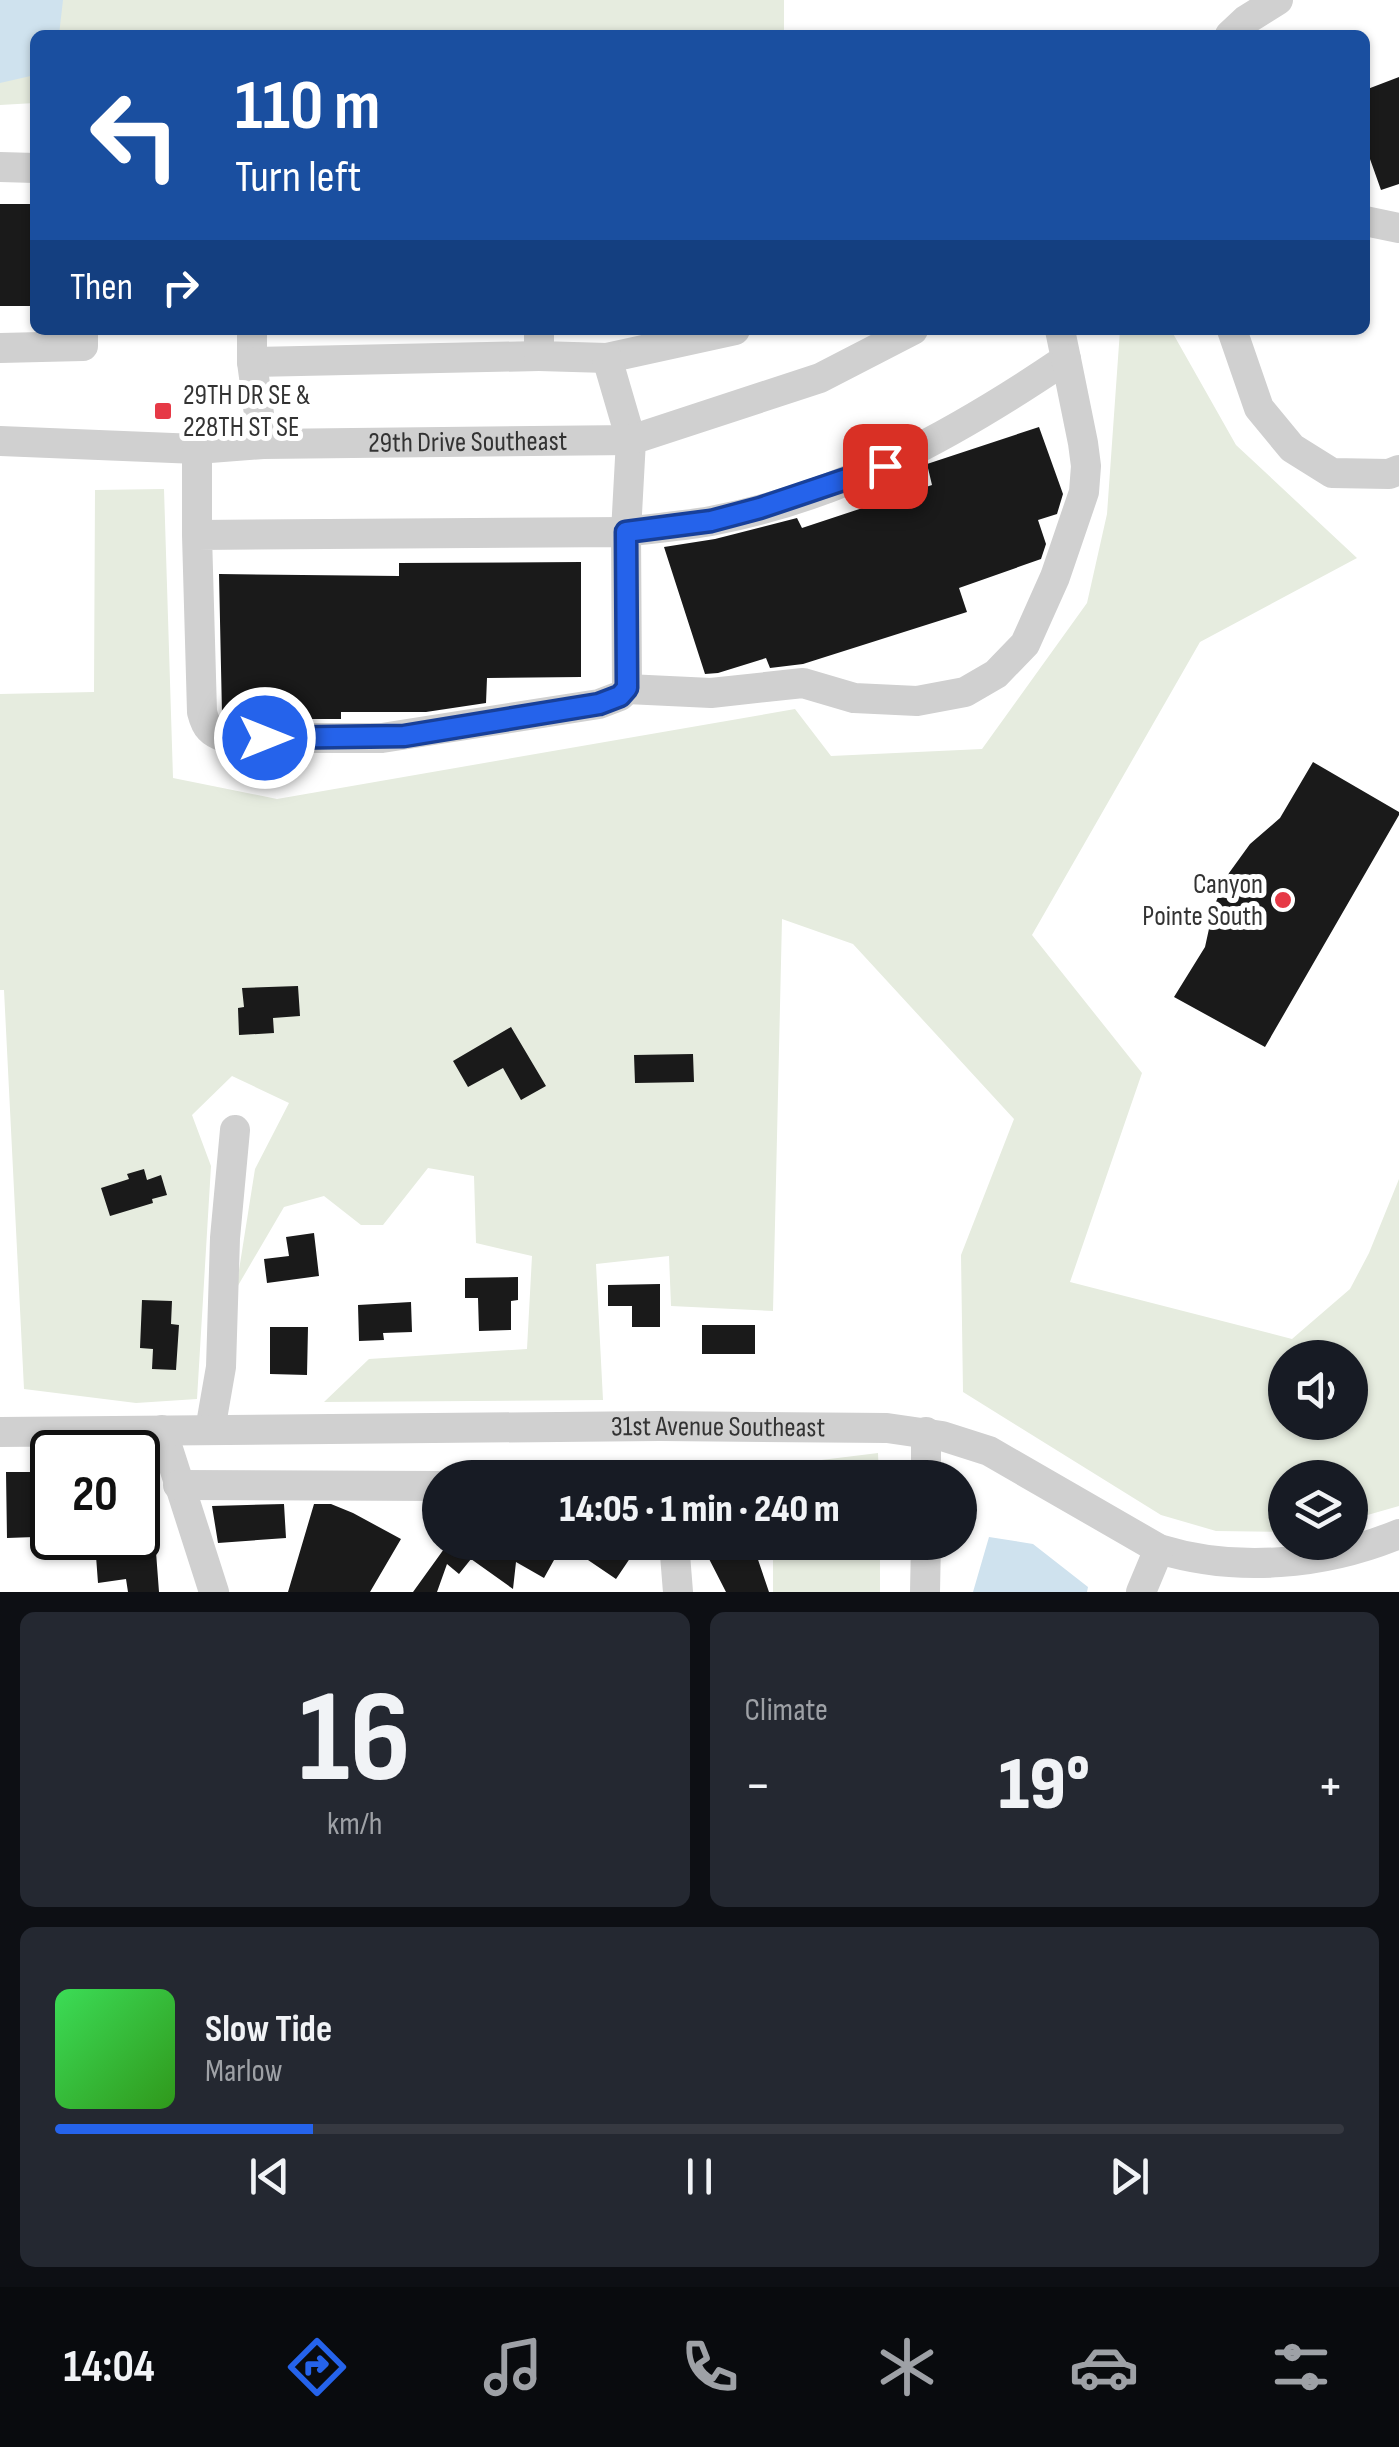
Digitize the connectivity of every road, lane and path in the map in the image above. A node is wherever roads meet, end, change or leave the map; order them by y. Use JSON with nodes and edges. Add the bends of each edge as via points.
{"nodes":[{"id":1,"x":1278,"y":0,"type":"edge"},
{"id":2,"x":1241,"y":22,"type":"edge"},
{"id":3,"x":0,"y":167,"type":"edge"},
{"id":4,"x":30,"y":168,"type":"edge"},
{"id":5,"x":1370,"y":222,"type":"edge"},
{"id":6,"x":1399,"y":228,"type":"edge"},
{"id":7,"x":83,"y":335,"type":"edge"},
{"id":8,"x":252,"y":335,"type":"edge"},
{"id":9,"x":711,"y":335,"type":"edge"},
{"id":10,"x":903,"y":335,"type":"edge"},
{"id":11,"x":1234,"y":335,"type":"edge"},
{"id":12,"x":539,"y":343,"type":"edge"},
{"id":13,"x":1063,"y":344,"type":"edge"},
{"id":14,"x":0,"y":348,"type":"edge"},
{"id":15,"x":606,"y":358,"type":"junction"},
{"id":16,"x":252,"y":362,"type":"junction"},
{"id":17,"x":632,"y":440,"type":"junction"},
{"id":18,"x":0,"y":441,"type":"edge"},
{"id":19,"x":262,"y":444,"type":"junction"},
{"id":20,"x":197,"y":448,"type":"junction"},
{"id":21,"x":1399,"y":470,"type":"edge"},
{"id":22,"x":626,"y":532,"type":"junction"},
{"id":23,"x":197,"y":535,"type":"junction"},
{"id":24,"x":627,"y":688,"type":"junction"},
{"id":25,"x":236,"y":1130,"type":"dead end"},
{"id":26,"x":162,"y":1430,"type":"junction"},
{"id":27,"x":210,"y":1430,"type":"junction"},
{"id":28,"x":0,"y":1432,"type":"edge"},
{"id":29,"x":926,"y":1432,"type":"junction"},
{"id":30,"x":926,"y":1460,"type":"edge"},
{"id":31,"x":178,"y":1485,"type":"junction"},
{"id":32,"x":422,"y":1486,"type":"edge"},
{"id":33,"x":1399,"y":1534,"type":"edge"},
{"id":34,"x":1159,"y":1549,"type":"junction"},
{"id":35,"x":675,"y":1560,"type":"edge"},
{"id":36,"x":926,"y":1560,"type":"edge"},
{"id":37,"x":214,"y":1592,"type":"edge"},
{"id":38,"x":678,"y":1592,"type":"edge"},
{"id":39,"x":926,"y":1592,"type":"edge"},
{"id":40,"x":1140,"y":1592,"type":"edge"}],
"edges":[{"from":1,"to":2,"type":"street"},
{"from":3,"to":4,"type":"street"},
{"from":5,"to":6,"type":"street"},
{"from":7,"to":14,"type":"street","via":[[83,346]]},
{"from":8,"to":16,"type":"street"},
{"from":9,"to":15,"type":"street"},
{"from":10,"to":17,"type":"street","name":"29th Drive Southeast","via":[[820,378]]},
{"from":11,"to":21,"type":"street","via":[[1259,408],[1292,448],[1332,473]]},
{"from":12,"to":15,"type":"street"},
{"from":12,"to":16,"type":"street"},
{"from":13,"to":22,"type":"street","via":[[985,414],[885,466],[744,513]]},
{"from":13,"to":24,"type":"street","via":[[1084,443],[1084,492],[1025,644],[996,674],[965,692],[917,702],[854,698],[803,683],[711,693]]},
{"from":15,"to":17,"type":"street"},
{"from":16,"to":19,"type":"street"},
{"from":17,"to":19,"type":"street","name":"29th Drive Southeast"},
{"from":17,"to":22,"type":"street"},
{"from":18,"to":20,"type":"street","name":"29th Drive Southeast"},
{"from":19,"to":20,"type":"street","name":"29th Drive Southeast"},
{"from":20,"to":23,"type":"street"},
{"from":22,"to":23,"type":"street"},
{"from":22,"to":24,"type":"street"},
{"from":23,"to":24,"type":"street","via":[[202,712],[212,733],[226,738],[404,736],[599,704]]},
{"from":25,"to":27,"type":"street","via":[[221,1367]]},
{"from":26,"to":27,"type":"street","name":"31st Avenue Southeast"},
{"from":26,"to":28,"type":"street","name":"31st Avenue Southeast"},
{"from":26,"to":31,"type":"street"},
{"from":27,"to":29,"type":"street","name":"31st Avenue Southeast","via":[[840,1426]]},
{"from":29,"to":30,"type":"street"},
{"from":29,"to":34,"type":"street","name":"31st Avenue Southeast","via":[[989,1451]]},
{"from":31,"to":32,"type":"street"},
{"from":31,"to":37,"type":"street"},
{"from":33,"to":34,"type":"street","name":"31st Avenue Southeast","via":[[1274,1563],[1211,1561]]},
{"from":34,"to":40,"type":"street"},
{"from":35,"to":38,"type":"street"},
{"from":36,"to":39,"type":"street"}]}
